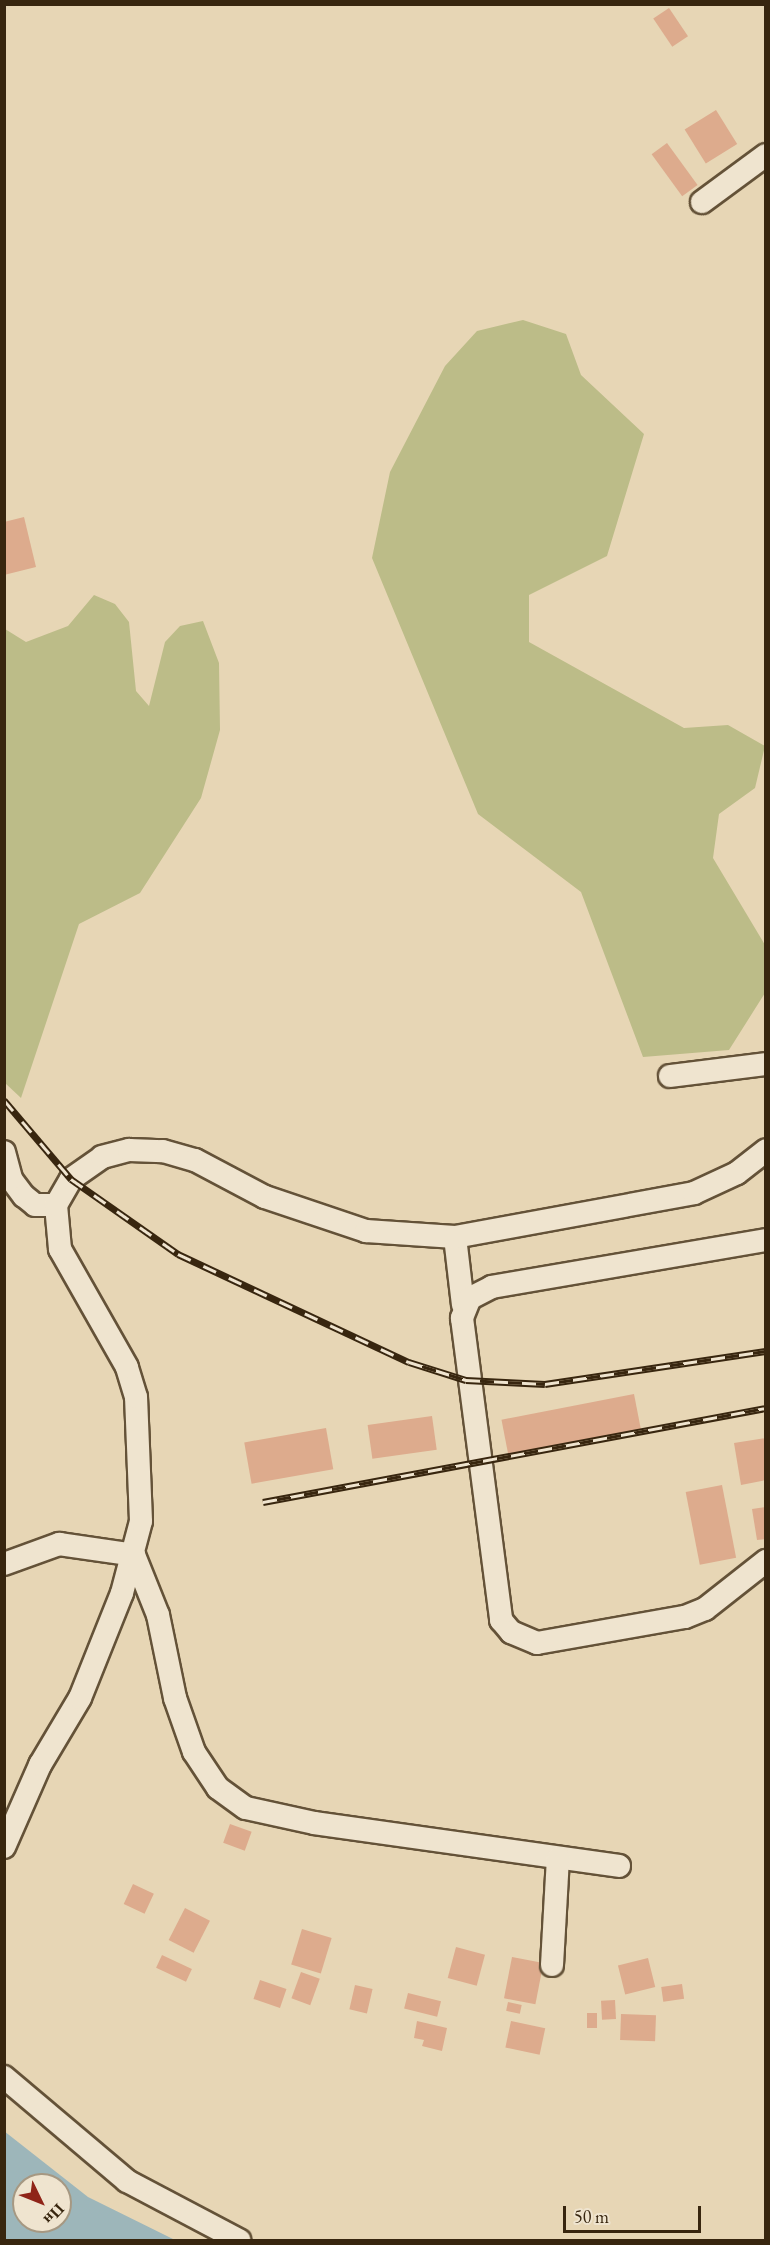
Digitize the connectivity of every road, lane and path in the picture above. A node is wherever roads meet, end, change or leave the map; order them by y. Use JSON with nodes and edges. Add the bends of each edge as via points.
{"nodes":[{"id":1,"x":765,"y":155,"type":"edge"},
{"id":2,"x":702,"y":202,"type":"dead end"},
{"id":3,"x":765,"y":1064,"type":"edge"},
{"id":4,"x":670,"y":1076,"type":"dead end"},
{"id":5,"x":765,"y":1150,"type":"edge"},
{"id":6,"x":4,"y":1152,"type":"edge"},
{"id":7,"x":56,"y":1205,"type":"junction"},
{"id":8,"x":455,"y":1237,"type":"junction"},
{"id":9,"x":765,"y":1240,"type":"edge"},
{"id":10,"x":463,"y":1305,"type":"junction"},
{"id":11,"x":134,"y":1555,"type":"junction"},
{"id":12,"x":765,"y":1561,"type":"edge"},
{"id":13,"x":4,"y":1564,"type":"edge"},
{"id":14,"x":4,"y":1847,"type":"edge"},
{"id":15,"x":558,"y":1858,"type":"junction"},
{"id":16,"x":619,"y":1866,"type":"dead end"},
{"id":17,"x":552,"y":1965,"type":"dead end"},
{"id":18,"x":4,"y":2077,"type":"edge"},
{"id":19,"x":239,"y":2241,"type":"edge"}],
"edges":[{"from":1,"to":2,"type":"street"},
{"from":3,"to":4,"type":"street"},
{"from":5,"to":8,"type":"street","via":[[736,1173],[694,1193]]},
{"from":6,"to":7,"type":"street","via":[[11,1179],[24,1196],[34,1205]]},
{"from":7,"to":8,"type":"street","via":[[71,1179],[102,1157],[129,1150],[163,1151],[195,1160],[265,1197],[366,1231]]},
{"from":7,"to":11,"type":"street","via":[[60,1250],[113,1338],[136,1397],[141,1521]]},
{"from":8,"to":10,"type":"street"},
{"from":9,"to":10,"type":"street","via":[[492,1287]]},
{"from":10,"to":12,"type":"street","via":[[478,1466],[501,1620],[511,1632],[537,1643],[685,1617],[705,1609]]},
{"from":11,"to":13,"type":"street","via":[[59,1544]]},
{"from":11,"to":14,"type":"street","via":[[80,1698],[40,1765]]},
{"from":11,"to":15,"type":"street","via":[[158,1615],[176,1698],[194,1752],[227,1795],[264,1814]]},
{"from":15,"to":16,"type":"street"},
{"from":15,"to":17,"type":"street"},
{"from":18,"to":19,"type":"street","via":[[127,2181]]}]}
